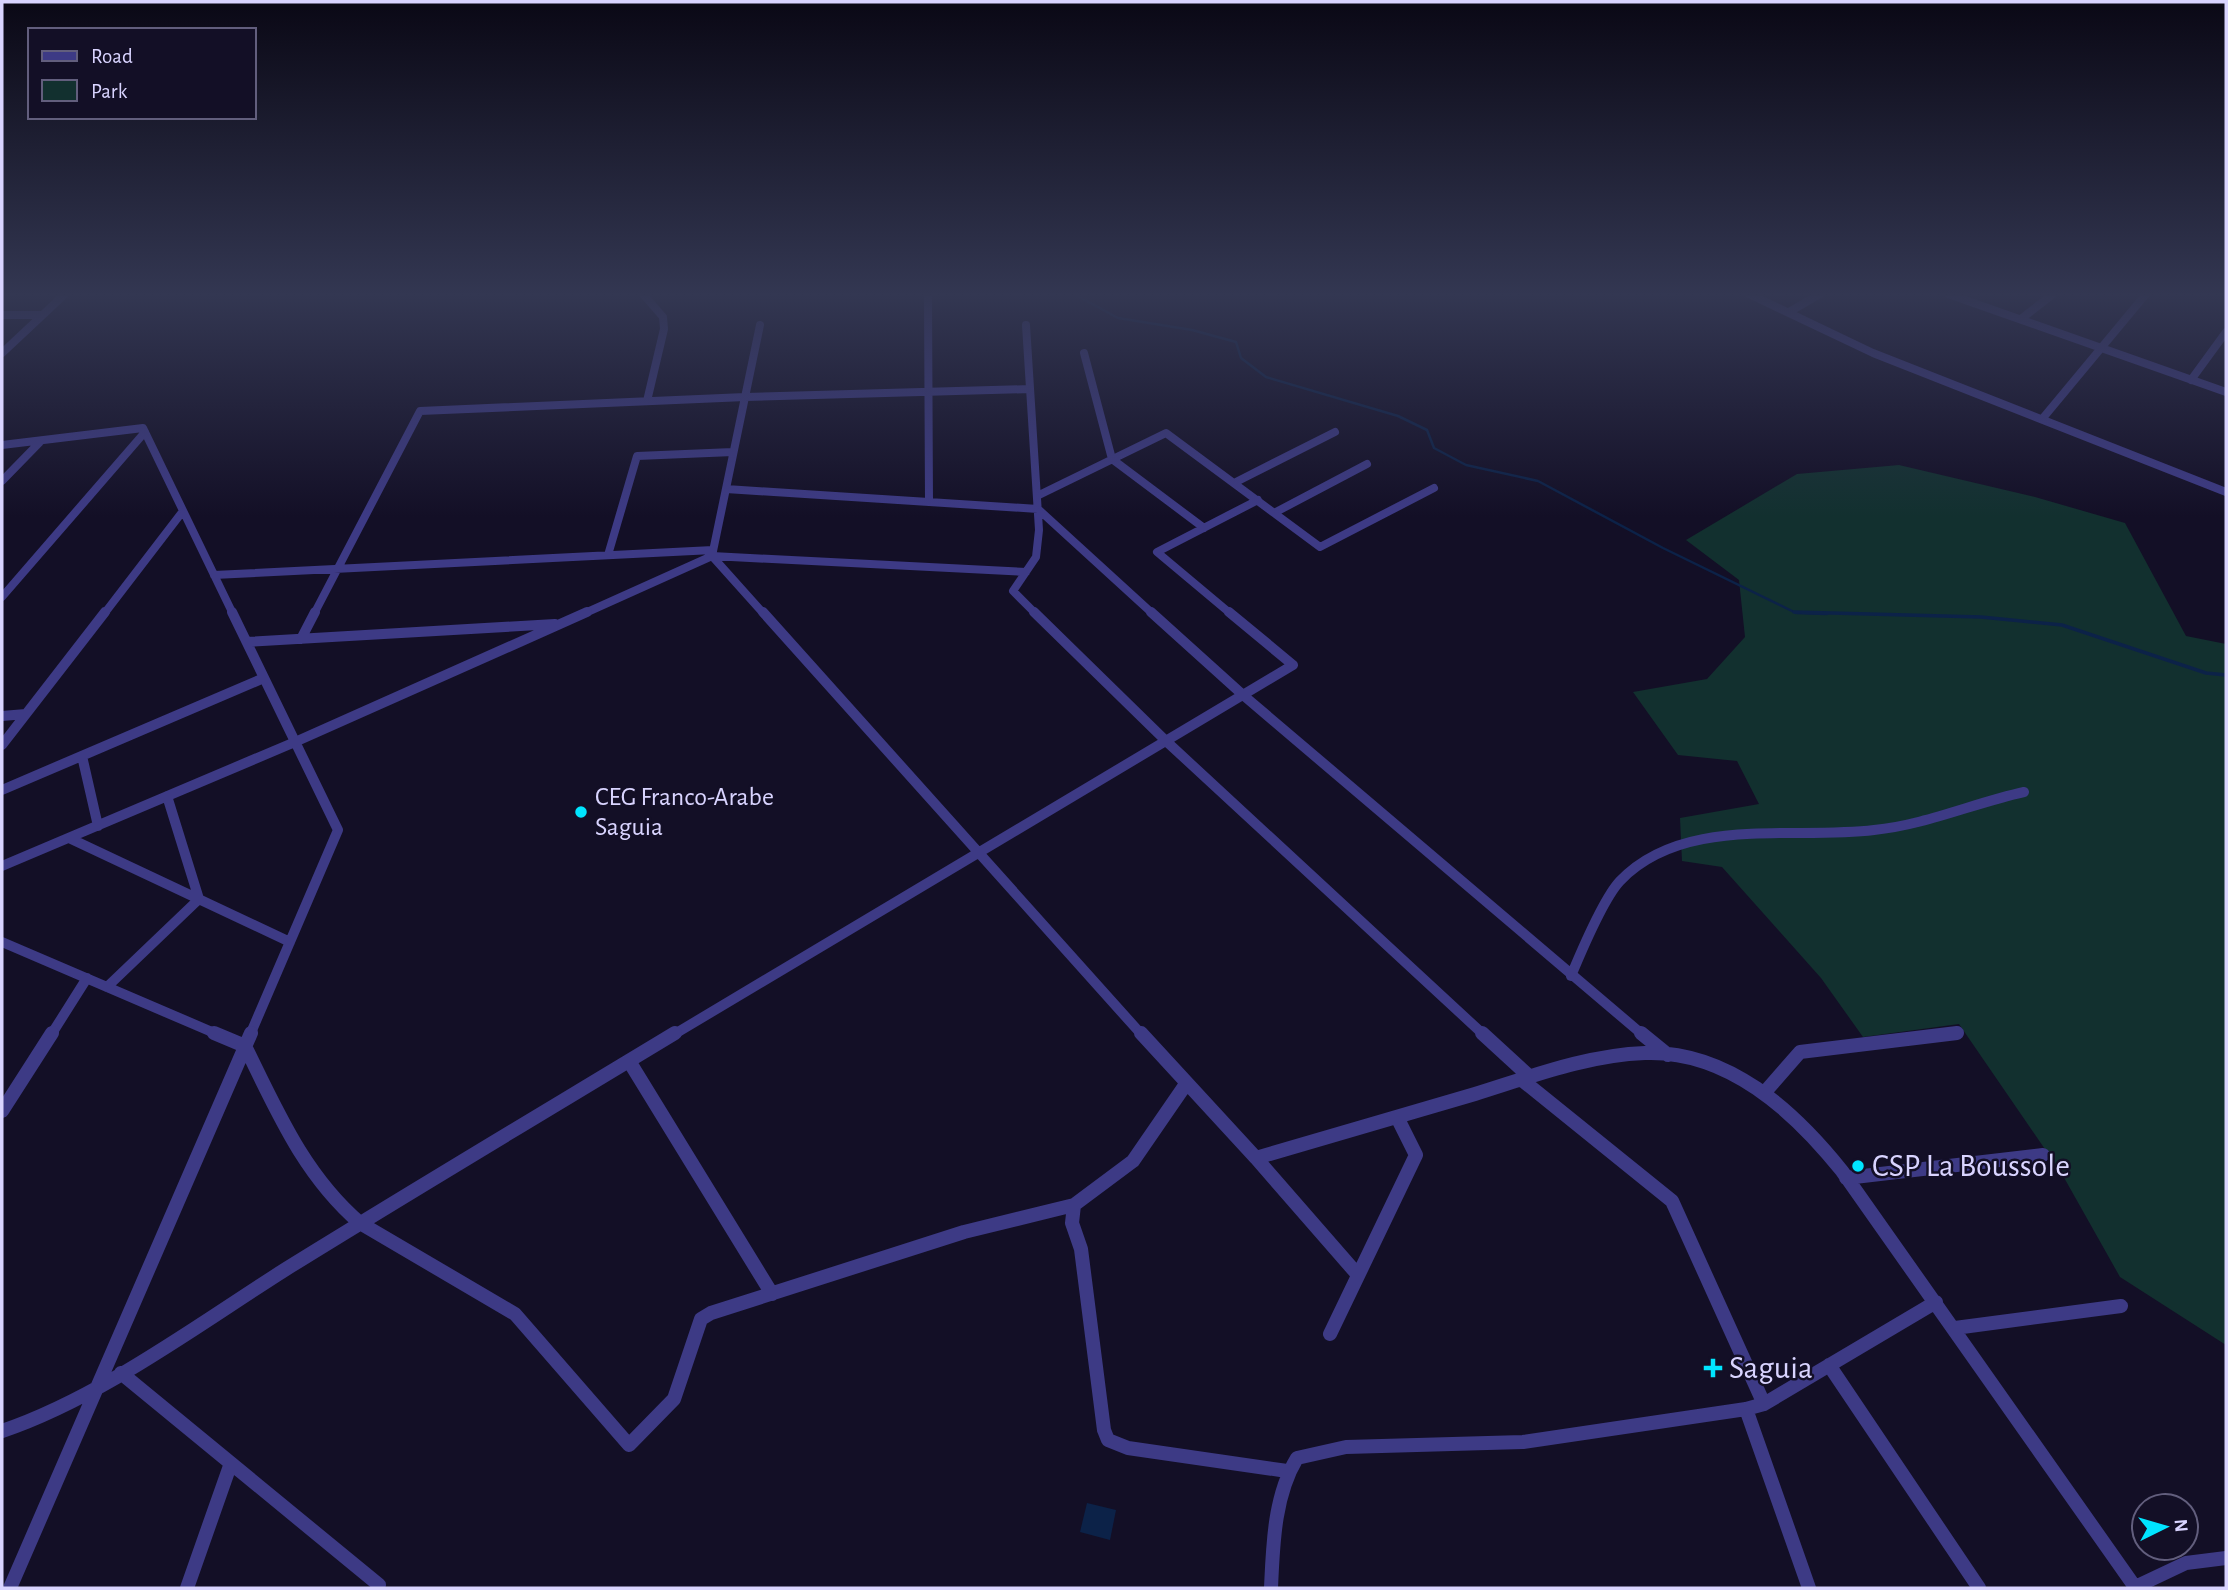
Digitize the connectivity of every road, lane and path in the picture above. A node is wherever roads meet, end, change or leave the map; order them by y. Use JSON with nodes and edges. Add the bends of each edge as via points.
{"nodes":[{"id":1,"x":655,"y":368,"type":"edge"},
{"id":2,"x":751,"y":368,"type":"edge"},
{"id":3,"x":928,"y":368,"type":"edge"},
{"id":4,"x":1029,"y":368,"type":"edge"},
{"id":5,"x":1088,"y":368,"type":"edge"},
{"id":6,"x":1911,"y":368,"type":"edge"},
{"id":7,"x":2083,"y":368,"type":"edge"},
{"id":8,"x":2160,"y":368,"type":"edge"},
{"id":9,"x":2200,"y":368,"type":"edge"},
{"id":10,"x":2191,"y":380,"type":"junction"},
{"id":11,"x":1030,"y":389,"type":"junction"},
{"id":12,"x":928,"y":391,"type":"junction"},
{"id":13,"x":2226,"y":392,"type":"edge"},
{"id":14,"x":745,"y":397,"type":"junction"},
{"id":15,"x":647,"y":401,"type":"junction"},
{"id":16,"x":2043,"y":418,"type":"junction"},
{"id":17,"x":145,"y":432,"type":"junction"},
{"id":18,"x":1335,"y":432,"type":"dead end"},
{"id":19,"x":41,"y":441,"type":"junction"},
{"id":20,"x":2,"y":445,"type":"edge"},
{"id":21,"x":733,"y":452,"type":"junction"},
{"id":22,"x":1112,"y":459,"type":"junction"},
{"id":23,"x":1367,"y":464,"type":"dead end"},
{"id":24,"x":2,"y":481,"type":"edge"},
{"id":25,"x":1234,"y":483,"type":"junction"},
{"id":26,"x":1434,"y":488,"type":"dead end"},
{"id":27,"x":726,"y":489,"type":"junction"},
{"id":28,"x":2226,"y":492,"type":"edge"},
{"id":29,"x":1037,"y":496,"type":"junction"},
{"id":30,"x":1258,"y":500,"type":"junction"},
{"id":31,"x":929,"y":502,"type":"junction"},
{"id":32,"x":1038,"y":509,"type":"junction"},
{"id":33,"x":183,"y":511,"type":"junction"},
{"id":34,"x":1274,"y":513,"type":"junction"},
{"id":35,"x":1204,"y":528,"type":"junction"},
{"id":36,"x":713,"y":553,"type":"junction"},
{"id":37,"x":608,"y":555,"type":"junction"},
{"id":38,"x":338,"y":568,"type":"junction"},
{"id":39,"x":1026,"y":572,"type":"junction"},
{"id":40,"x":214,"y":575,"type":"junction"},
{"id":41,"x":2,"y":597,"type":"edge"},
{"id":42,"x":561,"y":623,"type":"junction"},
{"id":43,"x":301,"y":639,"type":"junction"},
{"id":44,"x":247,"y":642,"type":"junction"},
{"id":45,"x":264,"y":678,"type":"junction"},
{"id":46,"x":1243,"y":695,"type":"junction"},
{"id":47,"x":26,"y":714,"type":"junction"},
{"id":48,"x":2,"y":716,"type":"edge"},
{"id":49,"x":1166,"y":741,"type":"junction"},
{"id":50,"x":295,"y":742,"type":"junction"},
{"id":51,"x":2,"y":745,"type":"edge"},
{"id":52,"x":82,"y":756,"type":"junction"},
{"id":53,"x":2,"y":790,"type":"edge"},
{"id":54,"x":2024,"y":792,"type":"dead end"},
{"id":55,"x":167,"y":796,"type":"junction"},
{"id":56,"x":98,"y":826,"type":"junction"},
{"id":57,"x":69,"y":838,"type":"junction"},
{"id":58,"x":979,"y":850,"type":"junction"},
{"id":59,"x":2,"y":866,"type":"edge"},
{"id":60,"x":200,"y":899,"type":"junction"},
{"id":61,"x":2,"y":942,"type":"edge"},
{"id":62,"x":290,"y":942,"type":"junction"},
{"id":63,"x":1571,"y":976,"type":"junction"},
{"id":64,"x":87,"y":978,"type":"junction"},
{"id":65,"x":107,"y":987,"type":"junction"},
{"id":66,"x":1957,"y":1033,"type":"dead end"},
{"id":67,"x":245,"y":1046,"type":"junction"},
{"id":68,"x":1668,"y":1055,"type":"junction"},
{"id":69,"x":629,"y":1060,"type":"junction"},
{"id":70,"x":1526,"y":1078,"type":"junction"},
{"id":71,"x":1186,"y":1084,"type":"junction"},
{"id":72,"x":1765,"y":1092,"type":"junction"},
{"id":73,"x":2,"y":1111,"type":"edge"},
{"id":74,"x":1397,"y":1117,"type":"junction"},
{"id":75,"x":2043,"y":1156,"type":"dead end"},
{"id":76,"x":1256,"y":1158,"type":"junction"},
{"id":77,"x":1846,"y":1178,"type":"junction"},
{"id":78,"x":1074,"y":1205,"type":"junction"},
{"id":79,"x":360,"y":1223,"type":"junction"},
{"id":80,"x":1357,"y":1275,"type":"junction"},
{"id":81,"x":772,"y":1294,"type":"junction"},
{"id":82,"x":1936,"y":1302,"type":"junction"},
{"id":83,"x":2121,"y":1306,"type":"dead end"},
{"id":84,"x":1955,"y":1328,"type":"junction"},
{"id":85,"x":1330,"y":1334,"type":"dead end"},
{"id":86,"x":1829,"y":1365,"type":"junction"},
{"id":87,"x":121,"y":1373,"type":"junction"},
{"id":88,"x":99,"y":1387,"type":"junction"},
{"id":89,"x":1764,"y":1404,"type":"junction"},
{"id":90,"x":1746,"y":1409,"type":"junction"},
{"id":91,"x":2,"y":1431,"type":"edge"},
{"id":92,"x":231,"y":1463,"type":"junction"},
{"id":93,"x":1287,"y":1471,"type":"junction"},
{"id":94,"x":2226,"y":1558,"type":"edge"},
{"id":95,"x":379,"y":1585,"type":"dead end"},
{"id":96,"x":2134,"y":1587,"type":"edge"},
{"id":97,"x":10,"y":1588,"type":"edge"},
{"id":98,"x":187,"y":1588,"type":"edge"},
{"id":99,"x":1271,"y":1588,"type":"edge"},
{"id":100,"x":1809,"y":1588,"type":"edge"},
{"id":101,"x":1979,"y":1588,"type":"edge"}],
"edges":[{"from":1,"to":15,"type":"street"},
{"from":2,"to":14,"type":"street"},
{"from":3,"to":12,"type":"street"},
{"from":4,"to":11,"type":"street"},
{"from":5,"to":22,"type":"street"},
{"from":6,"to":16,"type":"street"},
{"from":7,"to":16,"type":"street"},
{"from":8,"to":10,"type":"street"},
{"from":9,"to":10,"type":"street"},
{"from":10,"to":13,"type":"street"},
{"from":11,"to":12,"type":"street"},
{"from":11,"to":29,"type":"street"},
{"from":12,"to":14,"type":"street"},
{"from":12,"to":31,"type":"street"},
{"from":14,"to":15,"type":"street"},
{"from":14,"to":21,"type":"street"},
{"from":15,"to":38,"type":"street","via":[[420,411]]},
{"from":16,"to":28,"type":"street"},
{"from":17,"to":19,"type":"street","via":[[144,428]]},
{"from":17,"to":33,"type":"street"},
{"from":17,"to":41,"type":"street"},
{"from":18,"to":25,"type":"street"},
{"from":19,"to":20,"type":"street"},
{"from":19,"to":24,"type":"street"},
{"from":21,"to":27,"type":"street"},
{"from":21,"to":37,"type":"street","via":[[637,456]]},
{"from":22,"to":25,"type":"street","via":[[1166,433]]},
{"from":22,"to":29,"type":"street"},
{"from":22,"to":35,"type":"street"},
{"from":23,"to":34,"type":"street"},
{"from":25,"to":30,"type":"street"},
{"from":26,"to":34,"type":"street","via":[[1320,547]]},
{"from":27,"to":31,"type":"street"},
{"from":27,"to":36,"type":"street"},
{"from":29,"to":32,"type":"street"},
{"from":30,"to":34,"type":"street"},
{"from":30,"to":35,"type":"street"},
{"from":31,"to":32,"type":"street"},
{"from":32,"to":39,"type":"street","via":[[1036,557]]},
{"from":32,"to":46,"type":"street"},
{"from":33,"to":40,"type":"street"},
{"from":33,"to":47,"type":"street"},
{"from":35,"to":46,"type":"street","via":[[1157,552],[1293,665]]},
{"from":36,"to":37,"type":"street"},
{"from":36,"to":39,"type":"street"},
{"from":36,"to":42,"type":"street"},
{"from":36,"to":58,"type":"street"},
{"from":37,"to":38,"type":"street"},
{"from":38,"to":40,"type":"street"},
{"from":38,"to":43,"type":"street"},
{"from":39,"to":49,"type":"street","via":[[1013,591]]},
{"from":40,"to":44,"type":"street"},
{"from":42,"to":43,"type":"street"},
{"from":42,"to":50,"type":"street"},
{"from":43,"to":44,"type":"street"},
{"from":44,"to":45,"type":"street"},
{"from":45,"to":50,"type":"street"},
{"from":45,"to":52,"type":"street"},
{"from":46,"to":49,"type":"street"},
{"from":46,"to":63,"type":"street"},
{"from":47,"to":48,"type":"street"},
{"from":47,"to":51,"type":"street"},
{"from":49,"to":58,"type":"street"},
{"from":49,"to":70,"type":"street"},
{"from":50,"to":55,"type":"street"},
{"from":50,"to":62,"type":"street","via":[[338,830]]},
{"from":52,"to":53,"type":"street"},
{"from":52,"to":56,"type":"street"},
{"from":54,"to":63,"type":"street","via":[[1881,830],[1764,834],[1681,844],[1618,883]]},
{"from":55,"to":56,"type":"street"},
{"from":55,"to":60,"type":"street"},
{"from":56,"to":57,"type":"street"},
{"from":57,"to":59,"type":"street"},
{"from":57,"to":60,"type":"street"},
{"from":58,"to":69,"type":"street"},
{"from":58,"to":71,"type":"street"},
{"from":60,"to":62,"type":"street"},
{"from":60,"to":65,"type":"street"},
{"from":61,"to":64,"type":"street"},
{"from":62,"to":67,"type":"street"},
{"from":63,"to":68,"type":"street"},
{"from":64,"to":65,"type":"street"},
{"from":64,"to":73,"type":"street"},
{"from":65,"to":67,"type":"street"},
{"from":66,"to":72,"type":"street","via":[[1800,1052]]},
{"from":67,"to":79,"type":"street","via":[[318,1183],[337,1206]]},
{"from":67,"to":88,"type":"street"},
{"from":68,"to":70,"type":"street","via":[[1617,1057]]},
{"from":68,"to":72,"type":"street","via":[[1733,1075]]},
{"from":69,"to":79,"type":"street"},
{"from":69,"to":81,"type":"street"},
{"from":70,"to":74,"type":"street"},
{"from":70,"to":89,"type":"street","via":[[1672,1201]]},
{"from":71,"to":76,"type":"street"},
{"from":71,"to":78,"type":"street","via":[[1133,1161]]},
{"from":72,"to":77,"type":"street"},
{"from":74,"to":76,"type":"street"},
{"from":74,"to":80,"type":"street","via":[[1416,1155]]},
{"from":75,"to":77,"type":"street"},
{"from":76,"to":80,"type":"street"},
{"from":77,"to":82,"type":"street"},
{"from":78,"to":81,"type":"street","via":[[964,1232]]},
{"from":78,"to":93,"type":"street","via":[[1072,1223],[1081,1249],[1108,1440],[1128,1448]]},
{"from":79,"to":81,"type":"street","via":[[515,1314],[629,1446],[674,1399],[701,1319]]},
{"from":79,"to":87,"type":"street"},
{"from":80,"to":85,"type":"street"},
{"from":82,"to":84,"type":"street"},
{"from":82,"to":86,"type":"street"},
{"from":83,"to":84,"type":"street"},
{"from":84,"to":96,"type":"street"},
{"from":86,"to":89,"type":"street"},
{"from":86,"to":101,"type":"street"},
{"from":87,"to":88,"type":"street"},
{"from":87,"to":92,"type":"street"},
{"from":88,"to":91,"type":"street"},
{"from":88,"to":97,"type":"street"},
{"from":89,"to":90,"type":"street"},
{"from":90,"to":93,"type":"street","via":[[1523,1442],[1346,1447],[1297,1458]]},
{"from":90,"to":100,"type":"street"},
{"from":92,"to":95,"type":"street"},
{"from":92,"to":98,"type":"street"},
{"from":93,"to":99,"type":"street"},
{"from":94,"to":96,"type":"street","via":[[2186,1563]]}]}
